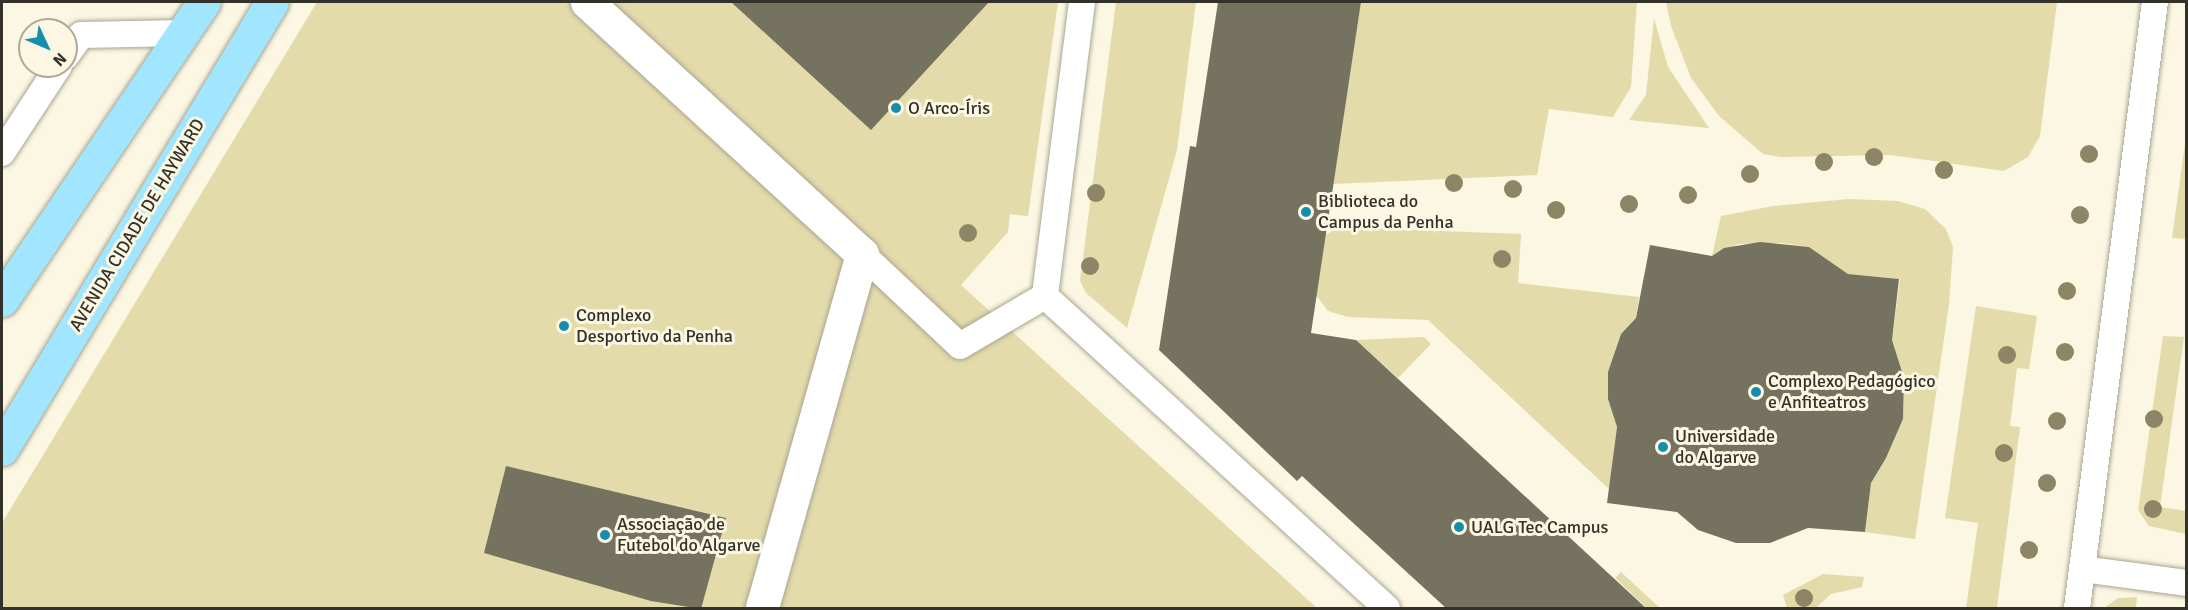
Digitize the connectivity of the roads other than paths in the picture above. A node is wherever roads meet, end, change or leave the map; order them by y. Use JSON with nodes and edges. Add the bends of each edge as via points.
{"nodes":[{"id":1,"x":204,"y":2,"type":"edge"},
{"id":2,"x":272,"y":2,"type":"edge"},
{"id":3,"x":587,"y":2,"type":"edge"},
{"id":4,"x":1082,"y":2,"type":"edge"},
{"id":5,"x":2155,"y":2,"type":"edge"},
{"id":6,"x":183,"y":33,"type":"junction"},
{"id":7,"x":78,"y":39,"type":"edge"},
{"id":8,"x":51,"y":78,"type":"edge"},
{"id":9,"x":2,"y":153,"type":"edge"},
{"id":10,"x":862,"y":254,"type":"junction"},
{"id":11,"x":1045,"y":296,"type":"junction"},
{"id":12,"x":2,"y":300,"type":"edge"},
{"id":13,"x":2,"y":449,"type":"edge"},
{"id":14,"x":2083,"y":568,"type":"junction"},
{"id":15,"x":2187,"y":583,"type":"edge"},
{"id":16,"x":762,"y":609,"type":"edge"},
{"id":17,"x":1387,"y":609,"type":"edge"},
{"id":18,"x":2077,"y":609,"type":"edge"}],
"edges":[{"from":1,"to":6,"type":"main road"},
{"from":2,"to":13,"type":"main road","name":"AVENIDA CIDADE DE HAYWARD"},
{"from":3,"to":10,"type":"street"},
{"from":4,"to":11,"type":"lane"},
{"from":5,"to":14,"type":"lane"},
{"from":6,"to":7,"type":"lane","via":[[81,35]]},
{"from":6,"to":12,"type":"main road"},
{"from":8,"to":9,"type":"lane"},
{"from":10,"to":11,"type":"lane","via":[[960,346]]},
{"from":10,"to":16,"type":"street"},
{"from":11,"to":17,"type":"lane"},
{"from":14,"to":15,"type":"lane"},
{"from":14,"to":18,"type":"lane"}]}
